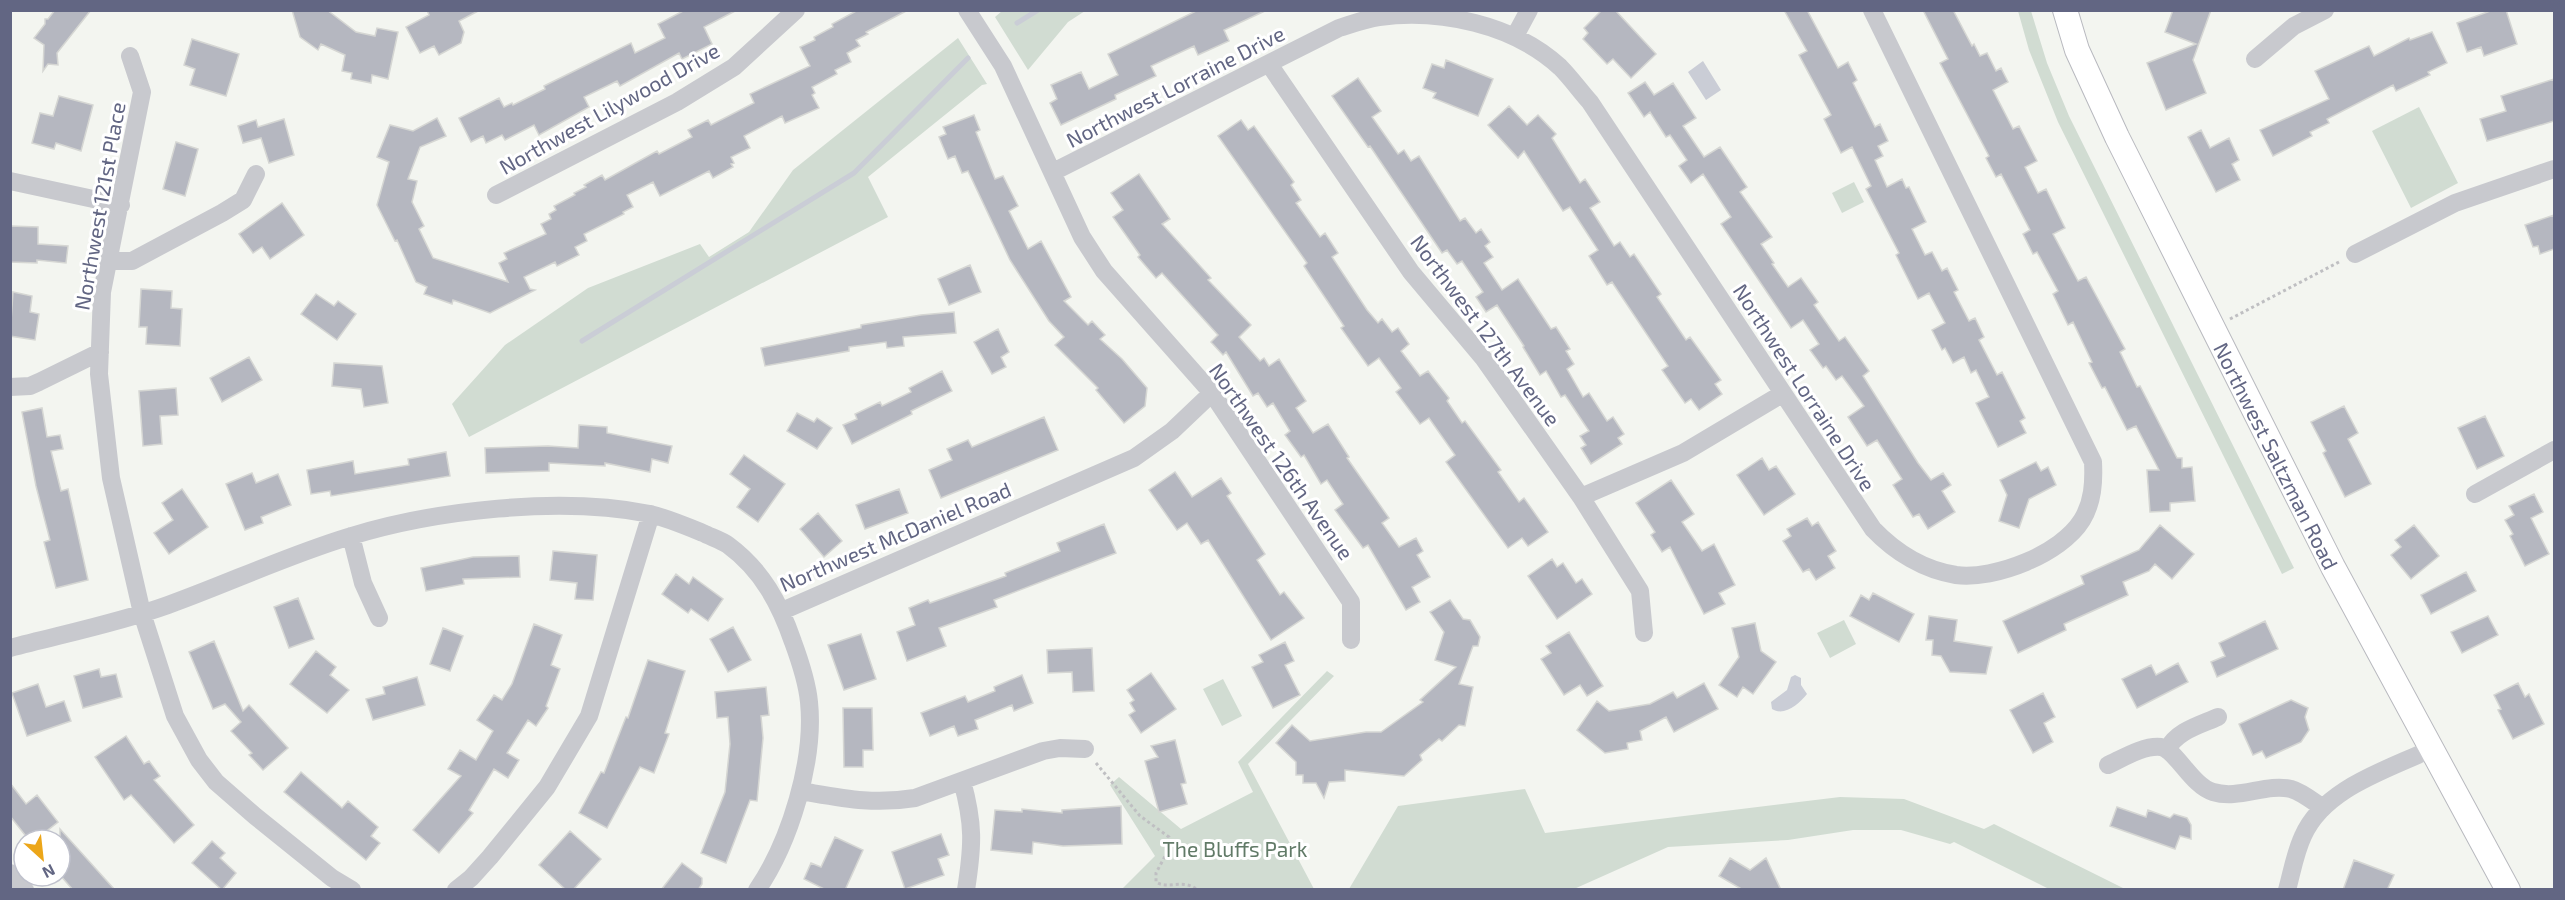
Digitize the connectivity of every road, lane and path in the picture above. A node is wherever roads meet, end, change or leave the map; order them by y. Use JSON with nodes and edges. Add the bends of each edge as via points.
{"nodes":[{"id":1,"x":796,"y":10,"type":"edge"},
{"id":2,"x":967,"y":10,"type":"edge"},
{"id":3,"x":1529,"y":10,"type":"edge"},
{"id":4,"x":1872,"y":10,"type":"edge"},
{"id":5,"x":2065,"y":10,"type":"edge"},
{"id":6,"x":2325,"y":10,"type":"edge"},
{"id":7,"x":1515,"y":36,"type":"junction"},
{"id":8,"x":130,"y":56,"type":"dead end"},
{"id":9,"x":2255,"y":59,"type":"dead end"},
{"id":10,"x":1269,"y":64,"type":"junction"},
{"id":11,"x":2554,"y":169,"type":"edge"},
{"id":12,"x":1053,"y":172,"type":"junction"},
{"id":13,"x":256,"y":174,"type":"dead end"},
{"id":14,"x":10,"y":181,"type":"edge"},
{"id":15,"x":496,"y":195,"type":"dead end"},
{"id":16,"x":121,"y":205,"type":"junction"},
{"id":17,"x":2355,"y":254,"type":"joint"},
{"id":18,"x":109,"y":261,"type":"junction"},
{"id":19,"x":2212,"y":328,"type":"junction"},
{"id":20,"x":100,"y":352,"type":"junction"},
{"id":21,"x":10,"y":387,"type":"edge"},
{"id":22,"x":1212,"y":393,"type":"junction"},
{"id":23,"x":1782,"y":394,"type":"junction"},
{"id":24,"x":2554,"y":450,"type":"edge"},
{"id":25,"x":2475,"y":494,"type":"dead end"},
{"id":26,"x":1581,"y":496,"type":"junction"},
{"id":27,"x":651,"y":514,"type":"junction"},
{"id":28,"x":351,"y":536,"type":"junction"},
{"id":29,"x":782,"y":611,"type":"junction"},
{"id":30,"x":142,"y":613,"type":"junction"},
{"id":31,"x":379,"y":618,"type":"dead end"},
{"id":32,"x":1644,"y":633,"type":"dead end"},
{"id":33,"x":1351,"y":640,"type":"dead end"},
{"id":34,"x":10,"y":648,"type":"edge"},
{"id":35,"x":2218,"y":717,"type":"dead end"},
{"id":36,"x":1084,"y":749,"type":"joint"},
{"id":37,"x":2431,"y":749,"type":"junction"},
{"id":38,"x":2167,"y":750,"type":"junction"},
{"id":39,"x":2108,"y":765,"type":"dead end"},
{"id":40,"x":962,"y":781,"type":"junction"},
{"id":41,"x":800,"y":790,"type":"junction"},
{"id":42,"x":2323,"y":808,"type":"junction"},
{"id":43,"x":10,"y":873,"type":"edge"},
{"id":44,"x":25,"y":890,"type":"edge"},
{"id":45,"x":352,"y":890,"type":"edge"},
{"id":46,"x":456,"y":890,"type":"edge"},
{"id":47,"x":757,"y":890,"type":"edge"},
{"id":48,"x":966,"y":890,"type":"edge"},
{"id":49,"x":1197,"y":890,"type":"edge"},
{"id":50,"x":2287,"y":890,"type":"edge"},
{"id":51,"x":2508,"y":890,"type":"edge"}],
"edges":[{"from":1,"to":15,"type":"street","name":"Northwest Lilywood Drive","via":[[734,67],[677,102]]},
{"from":2,"to":12,"type":"street","name":"Northwest 126th Avenue","via":[[1003,66]]},
{"from":3,"to":7,"type":"street"},
{"from":4,"to":23,"type":"street","name":"Northwest Lorraine Drive","via":[[2093,462],[2091,499],[2071,534],[2011,568],[1983,575],[1956,575],[1929,568],[1888,545],[1873,529]]},
{"from":5,"to":19,"type":"main road","name":"Northwest Saltzman Road","via":[[2077,50],[2117,137]]},
{"from":6,"to":9,"type":"street","via":[[2294,26]]},
{"from":7,"to":10,"type":"street","name":"Northwest Lorraine Drive","via":[[1428,15],[1377,17],[1339,28]]},
{"from":7,"to":23,"type":"street","name":"Northwest Lorraine Drive","via":[[1559,67],[1590,102]]},
{"from":8,"to":16,"type":"street","name":"Northwest 121st Place","via":[[142,92]]},
{"from":10,"to":12,"type":"street","name":"Northwest Lorraine Drive"},
{"from":10,"to":26,"type":"street","name":"Northwest 127th Avenue","via":[[1411,272],[1484,359]]},
{"from":11,"to":17,"type":"street","via":[[2467,198]]},
{"from":12,"to":22,"type":"street","name":"Northwest 126th Avenue","via":[[1082,237],[1104,271]]},
{"from":13,"to":18,"type":"street","via":[[243,200],[222,213],[132,261]]},
{"from":14,"to":16,"type":"street"},
{"from":16,"to":18,"type":"street","name":"Northwest 121st Place"},
{"from":17,"to":19,"type":"path"},
{"from":18,"to":20,"type":"street","name":"Northwest 121st Place","via":[[102,292]]},
{"from":19,"to":37,"type":"main road","name":"Northwest Saltzman Road"},
{"from":20,"to":21,"type":"street","via":[[39,382]]},
{"from":20,"to":30,"type":"street","name":"Northwest 121st Place","via":[[111,478]]},
{"from":22,"to":29,"type":"street","name":"Northwest McDaniel Road","via":[[1172,431],[1134,458]]},
{"from":22,"to":33,"type":"street","name":"Northwest 126th Avenue","via":[[1351,602]]},
{"from":23,"to":26,"type":"street","via":[[1683,453]]},
{"from":24,"to":25,"type":"street"},
{"from":26,"to":32,"type":"street","name":"Northwest 127th Avenue","via":[[1640,591]]},
{"from":27,"to":28,"type":"street","name":"Northwest McDaniel Road","via":[[592,508],[499,509],[406,522]]},
{"from":27,"to":29,"type":"street","name":"Northwest McDaniel Road","via":[[727,544],[760,575]]},
{"from":27,"to":46,"type":"street","via":[[589,716],[547,787],[490,857]]},
{"from":28,"to":30,"type":"street","name":"Northwest McDaniel Road"},
{"from":28,"to":31,"type":"street","via":[[363,583]]},
{"from":29,"to":41,"type":"street","via":[[801,664],[809,703]]},
{"from":30,"to":34,"type":"street","name":"Northwest McDaniel Road"},
{"from":30,"to":45,"type":"street","name":"Northwest 121st Place","via":[[175,716],[199,760],[216,782],[255,816]]},
{"from":35,"to":38,"type":"street","via":[[2178,735]]},
{"from":36,"to":40,"type":"street","via":[[1043,751]]},
{"from":36,"to":49,"type":"path","via":[[1140,816],[1169,837],[1171,845],[1156,873],[1156,882],[1188,884]]},
{"from":37,"to":42,"type":"street","via":[[2357,784]]},
{"from":37,"to":51,"type":"main road","name":"Northwest Saltzman Road"},
{"from":38,"to":39,"type":"street","via":[[2159,747],[2136,752]]},
{"from":38,"to":42,"type":"street","via":[[2196,783],[2212,792],[2293,789]]},
{"from":40,"to":41,"type":"street","via":[[895,801],[869,802]]},
{"from":40,"to":48,"type":"street","via":[[972,832]]},
{"from":41,"to":47,"type":"street","via":[[784,840]]},
{"from":42,"to":50,"type":"street","via":[[2303,835]]},
{"from":43,"to":44,"type":"street"}]}
